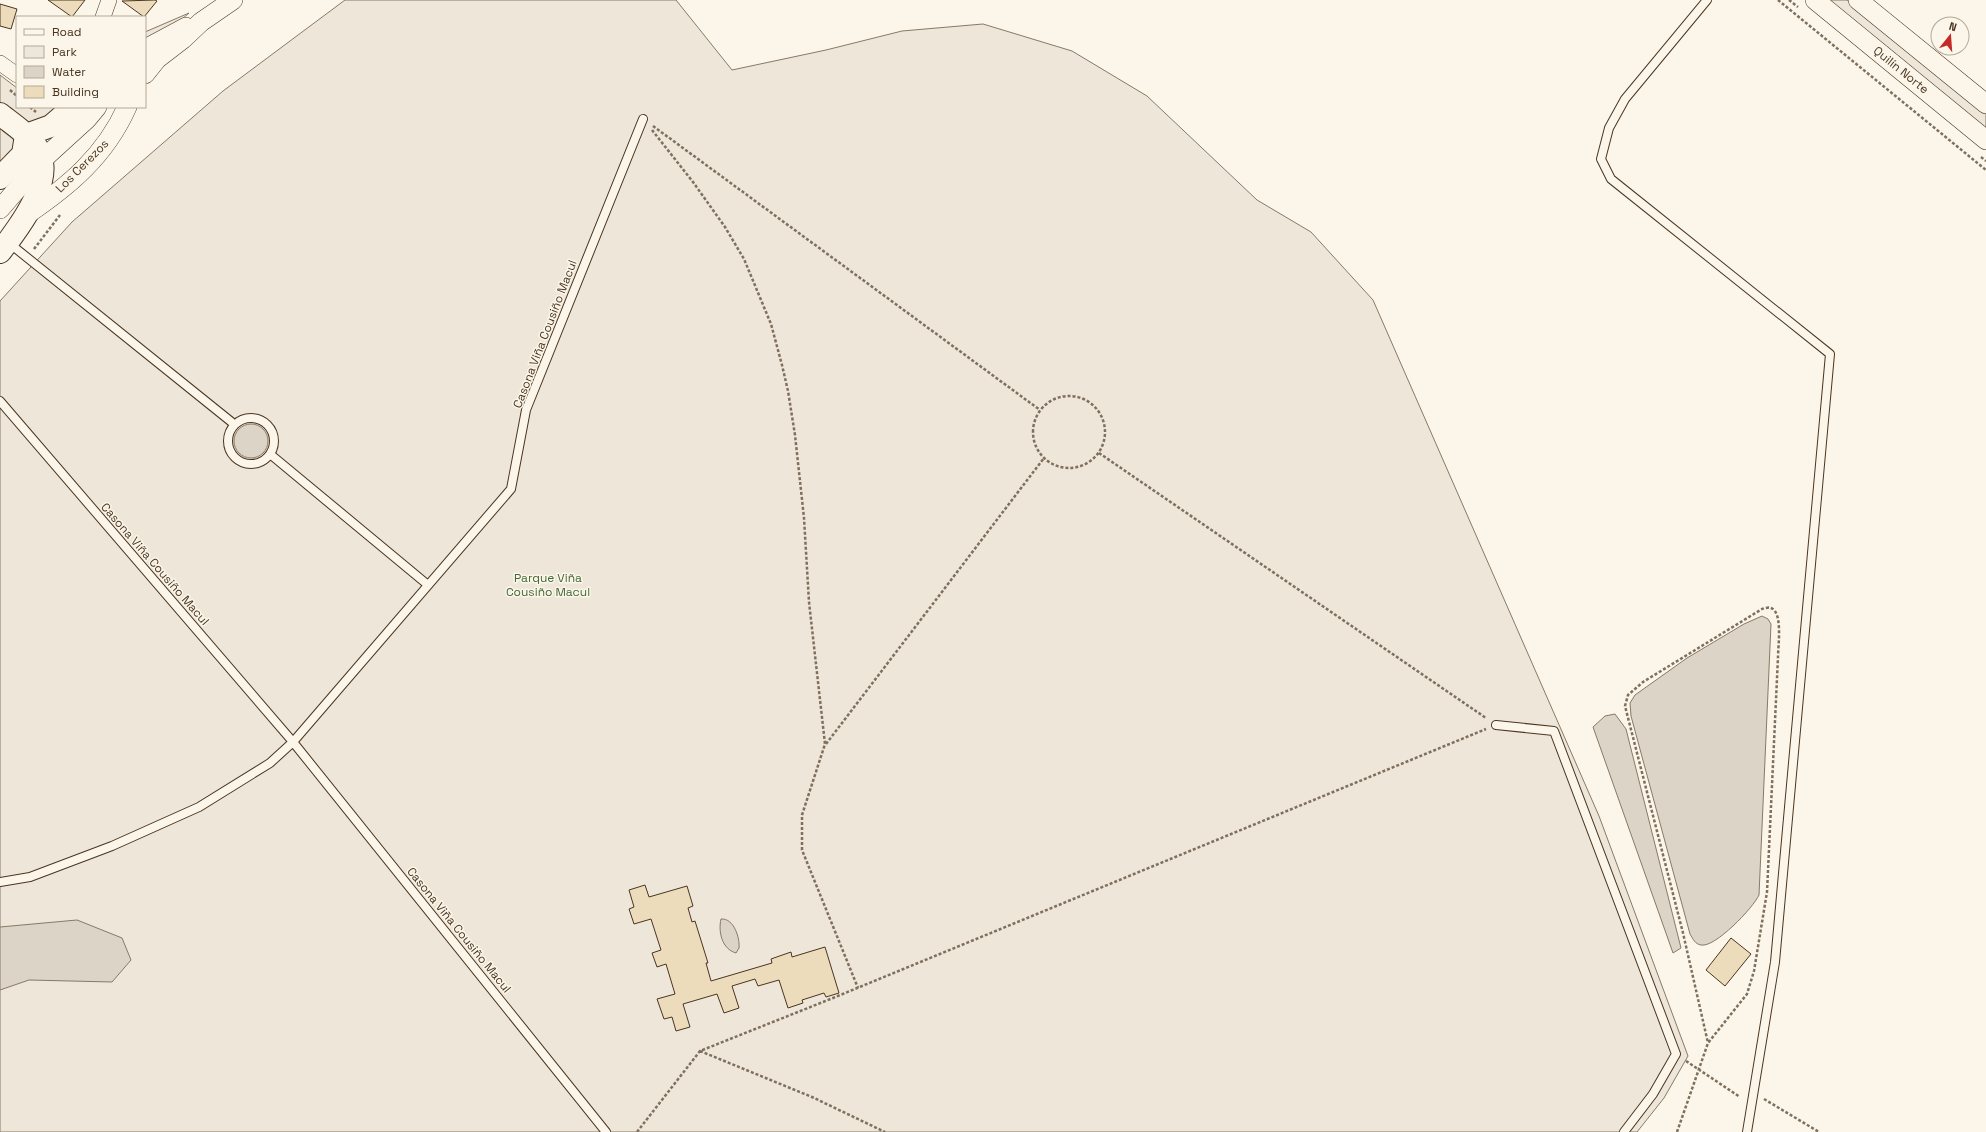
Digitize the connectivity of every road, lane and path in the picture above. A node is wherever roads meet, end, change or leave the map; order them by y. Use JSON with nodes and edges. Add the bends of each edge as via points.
{"nodes":[{"id":1,"x":109,"y":0,"type":"edge"},
{"id":2,"x":233,"y":0,"type":"edge"},
{"id":3,"x":1707,"y":0,"type":"edge"},
{"id":4,"x":1778,"y":0,"type":"edge"},
{"id":5,"x":1815,"y":0,"type":"edge"},
{"id":6,"x":1858,"y":0,"type":"edge"},
{"id":7,"x":103,"y":16,"type":"edge"},
{"id":8,"x":201,"y":22,"type":"junction"},
{"id":9,"x":146,"y":47,"type":"edge"},
{"id":10,"x":0,"y":63,"type":"edge"},
{"id":11,"x":146,"y":73,"type":"edge"},
{"id":12,"x":16,"y":74,"type":"edge"},
{"id":13,"x":1986,"y":104,"type":"edge"},
{"id":14,"x":72,"y":108,"type":"edge"},
{"id":15,"x":96,"y":108,"type":"edge"},
{"id":16,"x":127,"y":108,"type":"edge"},
{"id":17,"x":0,"y":114,"type":"edge"},
{"id":18,"x":643,"y":119,"type":"junction"},
{"id":19,"x":26,"y":135,"type":"junction"},
{"id":20,"x":1986,"y":140,"type":"edge"},
{"id":21,"x":42,"y":160,"type":"junction"},
{"id":22,"x":1986,"y":170,"type":"edge"},
{"id":23,"x":0,"y":178,"type":"edge"},
{"id":24,"x":0,"y":209,"type":"edge"},
{"id":25,"x":26,"y":216,"type":"junction"},
{"id":26,"x":2,"y":243,"type":"edge"},
{"id":27,"x":0,"y":401,"type":"edge"},
{"id":28,"x":1040,"y":410,"type":"junction"},
{"id":29,"x":234,"y":424,"type":"junction"},
{"id":30,"x":1099,"y":453,"type":"junction"},
{"id":31,"x":270,"y":454,"type":"junction"},
{"id":32,"x":1044,"y":458,"type":"junction"},
{"id":33,"x":428,"y":585,"type":"junction"},
{"id":34,"x":1496,"y":725,"type":"junction"},
{"id":35,"x":293,"y":742,"type":"junction"},
{"id":36,"x":825,"y":744,"type":"junction"},
{"id":37,"x":0,"y":882,"type":"edge"},
{"id":38,"x":858,"y":988,"type":"junction"},
{"id":39,"x":1708,"y":1043,"type":"junction"},
{"id":40,"x":700,"y":1051,"type":"junction"},
{"id":41,"x":606,"y":1132,"type":"edge"},
{"id":42,"x":637,"y":1132,"type":"edge"},
{"id":43,"x":885,"y":1132,"type":"edge"},
{"id":44,"x":1624,"y":1132,"type":"edge"},
{"id":45,"x":1677,"y":1132,"type":"edge"},
{"id":46,"x":1747,"y":1132,"type":"edge"}],
"edges":[{"from":1,"to":7,"type":"street"},
{"from":2,"to":8,"type":"street"},
{"from":3,"to":46,"type":"lane","via":[[1625,98],[1609,128],[1601,159],[1611,179],[1830,354],[1775,962]]},
{"from":4,"to":22,"type":"path"},
{"from":5,"to":20,"type":"street","name":"Quilín Norte"},
{"from":6,"to":13,"type":"street"},
{"from":8,"to":9,"type":"street","via":[[178,30]]},
{"from":8,"to":11,"type":"street"},
{"from":10,"to":12,"type":"street"},
{"from":14,"to":19,"type":"main road","via":[[51,126]]},
{"from":15,"to":21,"type":"street"},
{"from":16,"to":25,"type":"street","name":"Los Cerezos","via":[[106,145],[68,183]]},
{"from":17,"to":19,"type":"main road"},
{"from":18,"to":28,"type":"path"},
{"from":18,"to":33,"type":"lane","name":"Casona Viña Cousiño Macul","via":[[526,410],[511,489]]},
{"from":18,"to":36,"type":"path","via":[[725,227],[744,259],[771,324],[788,391],[794,435]]},
{"from":19,"to":21,"type":"main road","via":[[39,151]]},
{"from":19,"to":23,"type":"main road","via":[[23,154]]},
{"from":21,"to":24,"type":"street"},
{"from":21,"to":25,"type":"main road","via":[[43,173],[40,185]]},
{"from":25,"to":26,"type":"main road"},
{"from":26,"to":29,"type":"lane"},
{"from":27,"to":35,"type":"lane","name":"Casona Viña Cousiño Macul"},
{"from":28,"to":30,"type":"path","via":[[1049,402],[1073,396],[1085,399],[1096,407],[1106,429]]},
{"from":28,"to":32,"type":"path","via":[[1035,420],[1034,440]]},
{"from":29,"to":31,"type":"lane","via":[[243,418],[251,417],[265,422],[274,435]]},
{"from":29,"to":31,"type":"lane","via":[[227,442],[233,456],[239,461],[255,464]]},
{"from":30,"to":32,"type":"path","via":[[1090,462],[1079,467],[1066,468]]},
{"from":30,"to":34,"type":"path"},
{"from":31,"to":33,"type":"lane"},
{"from":32,"to":36,"type":"path"},
{"from":33,"to":35,"type":"lane","name":"Casona Viña Cousiño Macul"},
{"from":34,"to":38,"type":"path"},
{"from":34,"to":44,"type":"lane","via":[[1554,731],[1676,1054],[1653,1094]]},
{"from":35,"to":37,"type":"lane","name":"Casona Viña Cousiño Macul","via":[[270,763],[199,808],[112,846],[30,877]]},
{"from":35,"to":41,"type":"lane","name":"Casona Viña Cousiño Macul"},
{"from":36,"to":38,"type":"path","via":[[802,815],[802,850]]},
{"from":38,"to":40,"type":"path"},
{"from":39,"to":39,"type":"path","via":[[1683,933],[1625,706],[1628,695],[1643,682],[1762,608],[1770,607],[1775,610],[1779,620],[1767,892],[1754,971],[1747,994]]},
{"from":39,"to":45,"type":"path"},
{"from":40,"to":42,"type":"path"},
{"from":40,"to":43,"type":"path","via":[[812,1097]]}]}
